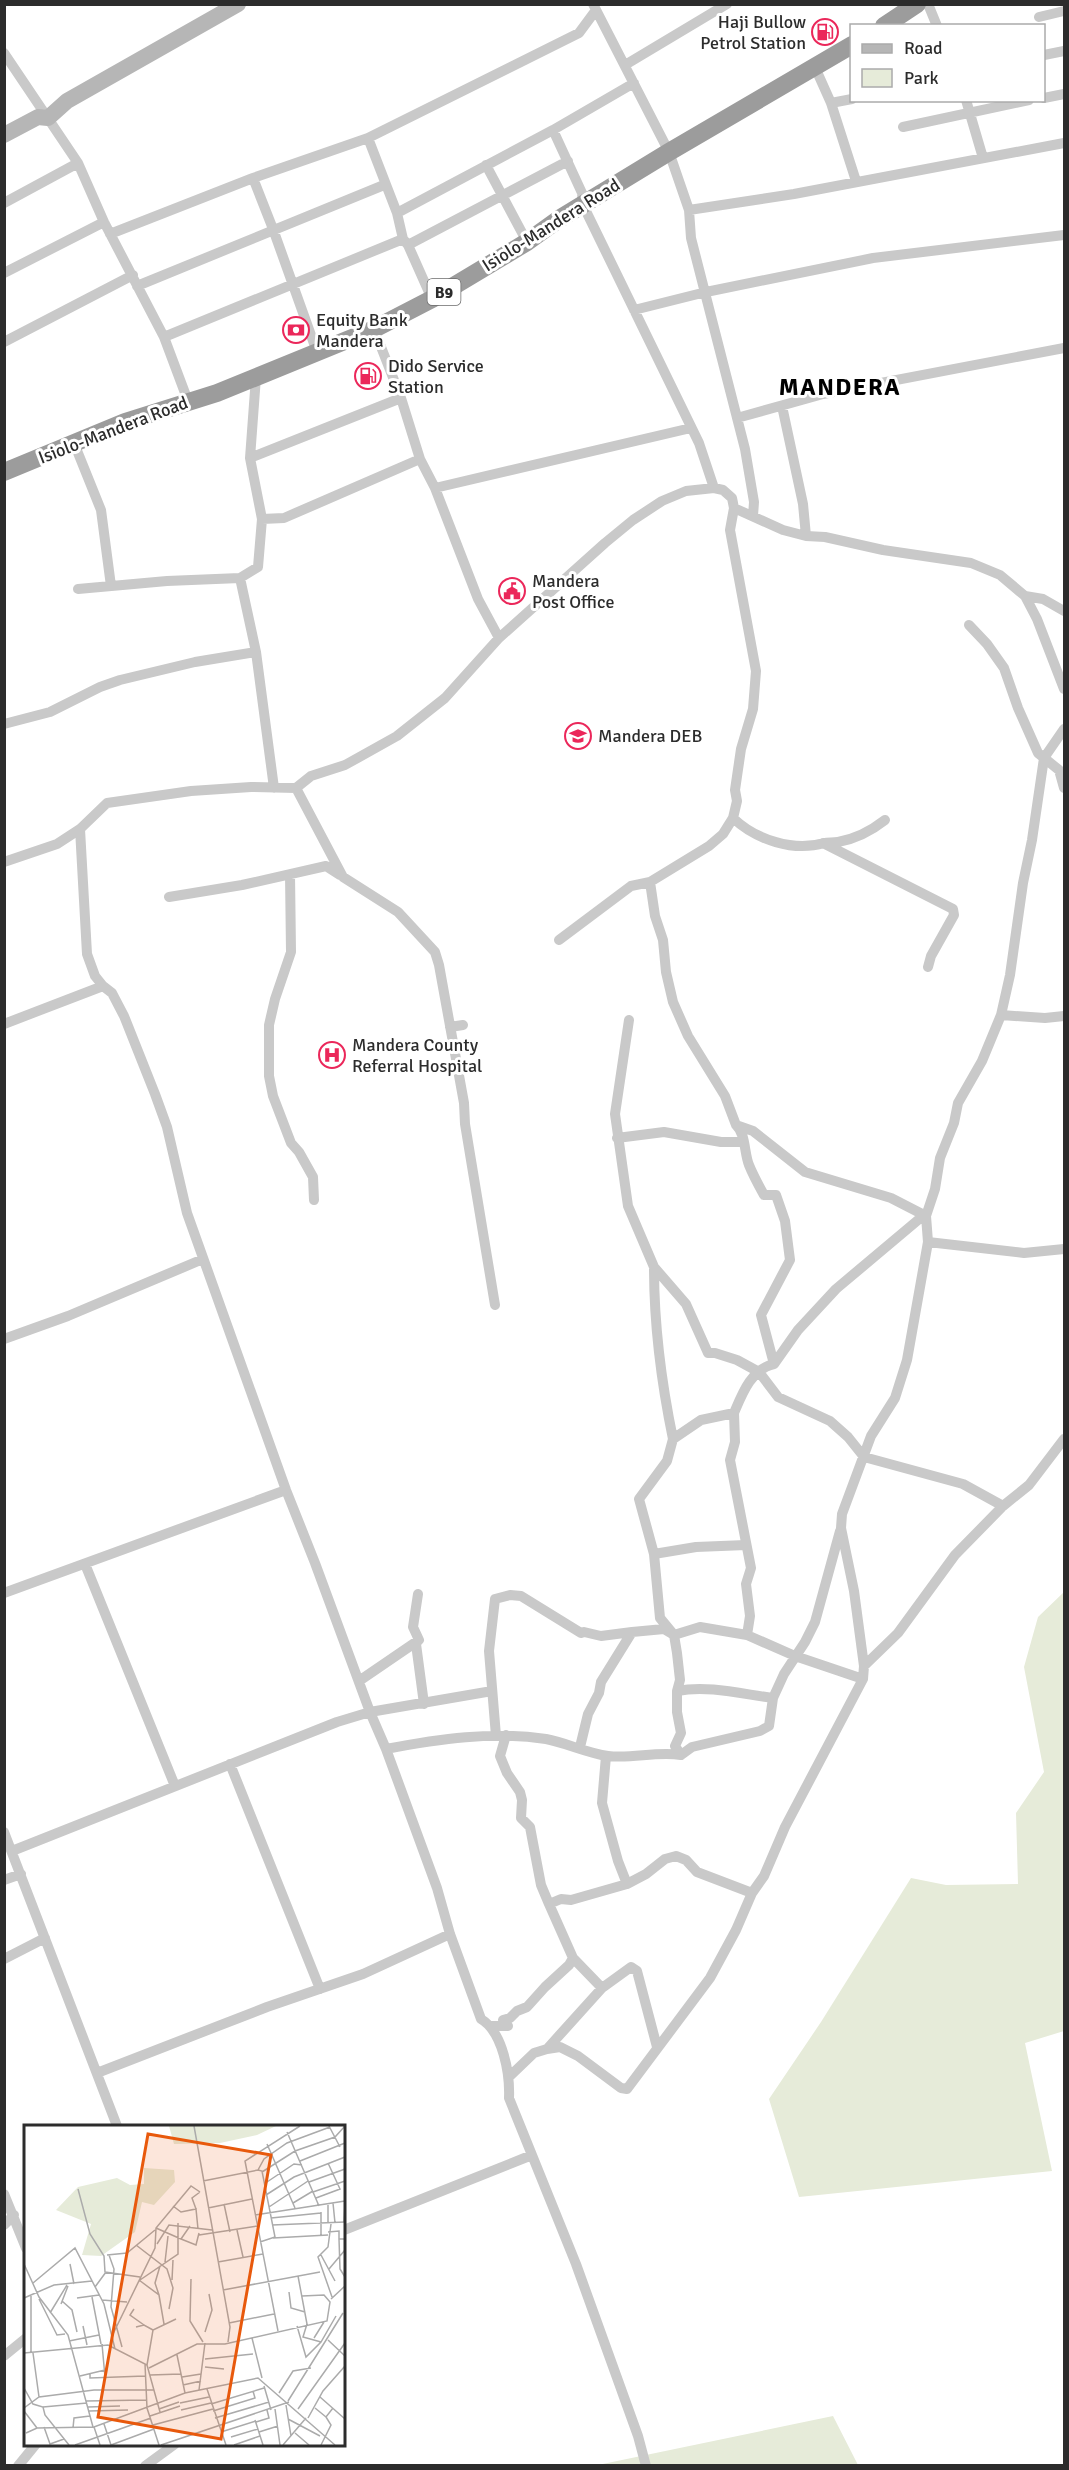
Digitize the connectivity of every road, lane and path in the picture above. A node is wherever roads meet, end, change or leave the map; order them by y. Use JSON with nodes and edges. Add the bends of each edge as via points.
{"nodes":[{"id":1,"x":238,"y":4,"type":"edge"},
{"id":2,"x":917,"y":4,"type":"edge"},
{"id":3,"x":928,"y":4,"type":"edge"},
{"id":4,"x":721,"y":6,"type":"edge"},
{"id":5,"x":594,"y":7,"type":"edge"},
{"id":6,"x":1065,"y":11,"type":"edge"},
{"id":7,"x":1039,"y":17,"type":"dead end"},
{"id":8,"x":887,"y":24,"type":"edge"},
{"id":9,"x":936,"y":24,"type":"edge"},
{"id":10,"x":850,"y":46,"type":"edge"},
{"id":11,"x":1065,"y":51,"type":"edge"},
{"id":12,"x":1045,"y":55,"type":"edge"},
{"id":13,"x":6,"y":58,"type":"edge"},
{"id":14,"x":625,"y":65,"type":"junction"},
{"id":15,"x":814,"y":65,"type":"junction"},
{"id":16,"x":634,"y":83,"type":"junction"},
{"id":17,"x":1065,"y":94,"type":"edge"},
{"id":18,"x":1045,"y":98,"type":"edge"},
{"id":19,"x":850,"y":99,"type":"edge"},
{"id":20,"x":967,"y":102,"type":"edge"},
{"id":21,"x":1020,"y":102,"type":"edge"},
{"id":22,"x":831,"y":103,"type":"junction"},
{"id":23,"x":970,"y":113,"type":"junction"},
{"id":24,"x":48,"y":118,"type":"junction"},
{"id":25,"x":903,"y":127,"type":"dead end"},
{"id":26,"x":552,"y":130,"type":"junction"},
{"id":27,"x":4,"y":135,"type":"edge"},
{"id":28,"x":368,"y":138,"type":"junction"},
{"id":29,"x":1065,"y":143,"type":"edge"},
{"id":30,"x":669,"y":152,"type":"junction"},
{"id":31,"x":983,"y":159,"type":"junction"},
{"id":32,"x":568,"y":161,"type":"junction"},
{"id":33,"x":78,"y":163,"type":"junction"},
{"id":34,"x":486,"y":165,"type":"junction"},
{"id":35,"x":253,"y":178,"type":"junction"},
{"id":36,"x":856,"y":181,"type":"junction"},
{"id":37,"x":384,"y":185,"type":"junction"},
{"id":38,"x":502,"y":196,"type":"junction"},
{"id":39,"x":4,"y":203,"type":"edge"},
{"id":40,"x":583,"y":204,"type":"junction"},
{"id":41,"x":689,"y":210,"type":"junction"},
{"id":42,"x":397,"y":213,"type":"junction"},
{"id":43,"x":104,"y":222,"type":"junction"},
{"id":44,"x":273,"y":230,"type":"junction"},
{"id":45,"x":110,"y":234,"type":"junction"},
{"id":46,"x":1065,"y":235,"type":"edge"},
{"id":47,"x":405,"y":242,"type":"junction"},
{"id":48,"x":527,"y":242,"type":"junction"},
{"id":49,"x":4,"y":273,"type":"edge"},
{"id":50,"x":135,"y":280,"type":"junction"},
{"id":51,"x":291,"y":285,"type":"junction"},
{"id":52,"x":706,"y":292,"type":"junction"},
{"id":53,"x":432,"y":299,"type":"junction"},
{"id":54,"x":634,"y":310,"type":"junction"},
{"id":55,"x":374,"y":329,"type":"junction"},
{"id":56,"x":164,"y":337,"type":"junction"},
{"id":57,"x":4,"y":342,"type":"edge"},
{"id":58,"x":1065,"y":348,"type":"edge"},
{"id":59,"x":317,"y":352,"type":"junction"},
{"id":60,"x":256,"y":377,"type":"junction"},
{"id":61,"x":400,"y":398,"type":"junction"},
{"id":62,"x":188,"y":401,"type":"junction"},
{"id":63,"x":782,"y":406,"type":"junction"},
{"id":64,"x":737,"y":417,"type":"junction"},
{"id":65,"x":692,"y":428,"type":"junction"},
{"id":66,"x":74,"y":443,"type":"junction"},
{"id":67,"x":250,"y":458,"type":"junction"},
{"id":68,"x":420,"y":459,"type":"junction"},
{"id":69,"x":4,"y":472,"type":"edge"},
{"id":70,"x":435,"y":488,"type":"junction"},
{"id":71,"x":714,"y":488,"type":"junction"},
{"id":72,"x":734,"y":508,"type":"junction"},
{"id":73,"x":753,"y":516,"type":"junction"},
{"id":74,"x":262,"y":519,"type":"junction"},
{"id":75,"x":806,"y":536,"type":"junction"},
{"id":76,"x":240,"y":578,"type":"junction"},
{"id":77,"x":111,"y":586,"type":"junction"},
{"id":78,"x":78,"y":589,"type":"dead end"},
{"id":79,"x":1025,"y":596,"type":"junction"},
{"id":80,"x":1065,"y":611,"type":"edge"},
{"id":81,"x":969,"y":625,"type":"dead end"},
{"id":82,"x":499,"y":638,"type":"junction"},
{"id":83,"x":256,"y":652,"type":"junction"},
{"id":84,"x":1065,"y":689,"type":"edge"},
{"id":85,"x":4,"y":724,"type":"edge"},
{"id":86,"x":1065,"y":729,"type":"edge"},
{"id":87,"x":1044,"y":758,"type":"junction"},
{"id":88,"x":274,"y":788,"type":"junction"},
{"id":89,"x":296,"y":788,"type":"junction"},
{"id":90,"x":1065,"y":788,"type":"edge"},
{"id":91,"x":733,"y":818,"type":"junction"},
{"id":92,"x":885,"y":820,"type":"dead end"},
{"id":93,"x":80,"y":829,"type":"junction"},
{"id":94,"x":823,"y":843,"type":"junction"},
{"id":95,"x":4,"y":862,"type":"edge"},
{"id":96,"x":290,"y":874,"type":"junction"},
{"id":97,"x":343,"y":877,"type":"junction"},
{"id":98,"x":650,"y":882,"type":"junction"},
{"id":99,"x":169,"y":897,"type":"dead end"},
{"id":100,"x":559,"y":940,"type":"dead end"},
{"id":101,"x":928,"y":967,"type":"dead end"},
{"id":102,"x":103,"y":986,"type":"junction"},
{"id":103,"x":1001,"y":1015,"type":"junction"},
{"id":104,"x":1065,"y":1016,"type":"edge"},
{"id":105,"x":629,"y":1020,"type":"dead end"},
{"id":106,"x":4,"y":1024,"type":"edge"},
{"id":107,"x":463,"y":1025,"type":"dead end"},
{"id":108,"x":450,"y":1027,"type":"junction"},
{"id":109,"x":736,"y":1125,"type":"junction"},
{"id":110,"x":617,"y":1138,"type":"junction"},
{"id":111,"x":743,"y":1142,"type":"junction"},
{"id":112,"x":314,"y":1200,"type":"dead end"},
{"id":113,"x":925,"y":1215,"type":"junction"},
{"id":114,"x":928,"y":1242,"type":"junction"},
{"id":115,"x":1065,"y":1250,"type":"edge"},
{"id":116,"x":203,"y":1260,"type":"junction"},
{"id":117,"x":654,"y":1267,"type":"junction"},
{"id":118,"x":495,"y":1305,"type":"dead end"},
{"id":119,"x":4,"y":1340,"type":"edge"},
{"id":120,"x":774,"y":1365,"type":"junction"},
{"id":121,"x":759,"y":1372,"type":"junction"},
{"id":122,"x":734,"y":1413,"type":"junction"},
{"id":123,"x":1065,"y":1438,"type":"edge"},
{"id":124,"x":673,"y":1439,"type":"junction"},
{"id":125,"x":864,"y":1457,"type":"junction"},
{"id":126,"x":286,"y":1490,"type":"junction"},
{"id":127,"x":1004,"y":1506,"type":"junction"},
{"id":128,"x":841,"y":1528,"type":"junction"},
{"id":129,"x":746,"y":1545,"type":"junction"},
{"id":130,"x":654,"y":1554,"type":"junction"},
{"id":131,"x":85,"y":1564,"type":"junction"},
{"id":132,"x":4,"y":1593,"type":"edge"},
{"id":133,"x":418,"y":1594,"type":"dead end"},
{"id":134,"x":632,"y":1632,"type":"junction"},
{"id":135,"x":674,"y":1635,"type":"junction"},
{"id":136,"x":747,"y":1635,"type":"junction"},
{"id":137,"x":416,"y":1644,"type":"junction"},
{"id":138,"x":795,"y":1656,"type":"junction"},
{"id":139,"x":864,"y":1666,"type":"junction"},
{"id":140,"x":863,"y":1679,"type":"junction"},
{"id":141,"x":358,"y":1681,"type":"junction"},
{"id":142,"x":492,"y":1691,"type":"junction"},
{"id":143,"x":677,"y":1691,"type":"junction"},
{"id":144,"x":773,"y":1698,"type":"junction"},
{"id":145,"x":424,"y":1704,"type":"junction"},
{"id":146,"x":370,"y":1713,"type":"junction"},
{"id":147,"x":501,"y":1736,"type":"junction"},
{"id":148,"x":580,"y":1747,"type":"junction"},
{"id":149,"x":386,"y":1749,"type":"junction"},
{"id":150,"x":681,"y":1755,"type":"junction"},
{"id":151,"x":606,"y":1756,"type":"junction"},
{"id":152,"x":230,"y":1764,"type":"junction"},
{"id":153,"x":175,"y":1786,"type":"junction"},
{"id":154,"x":4,"y":1832,"type":"edge"},
{"id":155,"x":12,"y":1851,"type":"junction"},
{"id":156,"x":21,"y":1874,"type":"junction"},
{"id":157,"x":4,"y":1880,"type":"edge"},
{"id":158,"x":627,"y":1884,"type":"junction"},
{"id":159,"x":752,"y":1893,"type":"junction"},
{"id":160,"x":549,"y":1904,"type":"junction"},
{"id":161,"x":450,"y":1934,"type":"junction"},
{"id":162,"x":45,"y":1938,"type":"junction"},
{"id":163,"x":573,"y":1958,"type":"junction"},
{"id":164,"x":4,"y":1959,"type":"edge"},
{"id":165,"x":602,"y":1988,"type":"junction"},
{"id":166,"x":320,"y":1989,"type":"junction"},
{"id":167,"x":492,"y":2026,"type":"junction"},
{"id":168,"x":657,"y":2048,"type":"junction"},
{"id":169,"x":547,"y":2049,"type":"junction"},
{"id":170,"x":97,"y":2073,"type":"junction"},
{"id":171,"x":510,"y":2076,"type":"junction"},
{"id":172,"x":116,"y":2125,"type":"edge"},
{"id":173,"x":532,"y":2155,"type":"junction"},
{"id":174,"x":4,"y":2194,"type":"edge"},
{"id":175,"x":14,"y":2216,"type":"junction"},
{"id":176,"x":4,"y":2225,"type":"edge"},
{"id":177,"x":345,"y":2230,"type":"edge"},
{"id":178,"x":24,"y":2243,"type":"edge"},
{"id":179,"x":24,"y":2340,"type":"edge"},
{"id":180,"x":4,"y":2356,"type":"edge"},
{"id":181,"x":35,"y":2446,"type":"edge"},
{"id":182,"x":174,"y":2446,"type":"edge"},
{"id":183,"x":18,"y":2466,"type":"edge"},
{"id":184,"x":145,"y":2466,"type":"edge"},
{"id":185,"x":646,"y":2466,"type":"edge"}],
"edges":[{"from":1,"to":24,"type":"main road","via":[[67,101]]},
{"from":2,"to":8,"type":"highway"},
{"from":3,"to":9,"type":"street"},
{"from":4,"to":14,"type":"street"},
{"from":5,"to":14,"type":"street"},
{"from":5,"to":28,"type":"street","via":[[579,33]]},
{"from":6,"to":7,"type":"street"},
{"from":10,"to":15,"type":"highway","name":"Isiolo-Mandera Road","number":"B9"},
{"from":11,"to":12,"type":"street"},
{"from":13,"to":24,"type":"street"},
{"from":14,"to":16,"type":"street"},
{"from":15,"to":22,"type":"street"},
{"from":15,"to":30,"type":"highway","name":"Isiolo-Mandera Road","number":"B9"},
{"from":16,"to":26,"type":"street"},
{"from":16,"to":30,"type":"street"},
{"from":17,"to":18,"type":"street"},
{"from":19,"to":22,"type":"street"},
{"from":20,"to":23,"type":"street"},
{"from":21,"to":23,"type":"street"},
{"from":22,"to":36,"type":"street"},
{"from":23,"to":25,"type":"street"},
{"from":23,"to":31,"type":"street"},
{"from":24,"to":27,"type":"main road","via":[[38,117]]},
{"from":24,"to":33,"type":"street"},
{"from":26,"to":32,"type":"street"},
{"from":26,"to":34,"type":"street"},
{"from":28,"to":35,"type":"street"},
{"from":28,"to":37,"type":"street"},
{"from":29,"to":31,"type":"street"},
{"from":30,"to":40,"type":"highway","name":"Isiolo-Mandera Road","number":"B9"},
{"from":30,"to":41,"type":"street"},
{"from":31,"to":36,"type":"street"},
{"from":32,"to":38,"type":"street"},
{"from":32,"to":40,"type":"street"},
{"from":33,"to":39,"type":"street"},
{"from":33,"to":43,"type":"street"},
{"from":34,"to":38,"type":"street"},
{"from":34,"to":42,"type":"street"},
{"from":35,"to":44,"type":"street"},
{"from":35,"to":45,"type":"street"},
{"from":36,"to":41,"type":"street"},
{"from":37,"to":42,"type":"street"},
{"from":37,"to":44,"type":"street"},
{"from":38,"to":47,"type":"street"},
{"from":38,"to":48,"type":"street"},
{"from":40,"to":48,"type":"highway","name":"Isiolo-Mandera Road","number":"B9"},
{"from":40,"to":54,"type":"street"},
{"from":41,"to":52,"type":"street"},
{"from":42,"to":47,"type":"street"},
{"from":43,"to":45,"type":"street"},
{"from":43,"to":49,"type":"street"},
{"from":44,"to":50,"type":"street"},
{"from":44,"to":51,"type":"street"},
{"from":45,"to":50,"type":"street"},
{"from":46,"to":52,"type":"street","via":[[873,258]]},
{"from":47,"to":51,"type":"street"},
{"from":47,"to":53,"type":"street"},
{"from":48,"to":53,"type":"highway","name":"Isiolo-Mandera Road","number":"B9"},
{"from":50,"to":56,"type":"street"},
{"from":50,"to":57,"type":"street"},
{"from":51,"to":56,"type":"street"},
{"from":51,"to":59,"type":"street"},
{"from":52,"to":54,"type":"street"},
{"from":52,"to":64,"type":"street"},
{"from":53,"to":55,"type":"highway","name":"Isiolo-Mandera Road","number":"B9"},
{"from":54,"to":65,"type":"street"},
{"from":55,"to":59,"type":"highway","name":"Isiolo-Mandera Road","number":"B9"},
{"from":55,"to":61,"type":"street"},
{"from":56,"to":62,"type":"street"},
{"from":58,"to":63,"type":"street","via":[[824,394]]},
{"from":59,"to":60,"type":"highway","name":"Isiolo-Mandera Road","number":"B9"},
{"from":60,"to":62,"type":"highway","name":"Isiolo-Mandera Road","number":"B9"},
{"from":60,"to":67,"type":"street"},
{"from":61,"to":67,"type":"street"},
{"from":61,"to":68,"type":"street"},
{"from":62,"to":66,"type":"highway","name":"Isiolo-Mandera Road","number":"B9"},
{"from":63,"to":64,"type":"street"},
{"from":63,"to":75,"type":"street"},
{"from":64,"to":73,"type":"street","via":[[754,502]]},
{"from":65,"to":70,"type":"street"},
{"from":65,"to":71,"type":"street"},
{"from":66,"to":69,"type":"highway","name":"Isiolo-Mandera Road","number":"B9"},
{"from":66,"to":77,"type":"street","via":[[101,510]]},
{"from":67,"to":74,"type":"street"},
{"from":68,"to":70,"type":"street"},
{"from":68,"to":74,"type":"street","via":[[284,518]]},
{"from":70,"to":82,"type":"street","via":[[478,599]]},
{"from":71,"to":72,"type":"street","via":[[732,498]]},
{"from":71,"to":82,"type":"street","via":[[686,491],[633,520]]},
{"from":72,"to":73,"type":"street"},
{"from":72,"to":91,"type":"street","via":[[730,530],[756,671]]},
{"from":73,"to":75,"type":"street"},
{"from":74,"to":76,"type":"street","via":[[258,567]]},
{"from":75,"to":79,"type":"street","via":[[971,563],[1000,575]]},
{"from":76,"to":77,"type":"street"},
{"from":76,"to":83,"type":"street"},
{"from":77,"to":78,"type":"street"},
{"from":79,"to":80,"type":"street","via":[[1043,599]]},
{"from":79,"to":84,"type":"street"},
{"from":81,"to":87,"type":"street","via":[[1004,668],[1028,731]]},
{"from":82,"to":89,"type":"street","via":[[445,698],[397,736],[345,765],[311,776]]},
{"from":83,"to":85,"type":"street","via":[[120,680],[50,712]]},
{"from":83,"to":88,"type":"street"},
{"from":86,"to":87,"type":"street"},
{"from":87,"to":90,"type":"street","via":[[1059,770]]},
{"from":87,"to":103,"type":"street","via":[[1011,975]]},
{"from":88,"to":89,"type":"street"},
{"from":88,"to":93,"type":"street","via":[[191,791],[107,803]]},
{"from":89,"to":97,"type":"street"},
{"from":91,"to":94,"type":"street","via":[[770,841],[818,847]]},
{"from":91,"to":98,"type":"street","via":[[709,846]]},
{"from":92,"to":94,"type":"street","via":[[869,832]]},
{"from":93,"to":95,"type":"street","via":[[57,844]]},
{"from":93,"to":102,"type":"street","via":[[87,954]]},
{"from":94,"to":101,"type":"street","via":[[953,909],[954,915]]},
{"from":96,"to":97,"type":"street","via":[[326,866]]},
{"from":96,"to":99,"type":"street"},
{"from":96,"to":112,"type":"street","via":[[291,952],[269,1025],[269,1076],[291,1143],[313,1177]]},
{"from":97,"to":108,"type":"street","via":[[398,912],[435,952]]},
{"from":98,"to":100,"type":"street","via":[[631,886]]},
{"from":98,"to":109,"type":"street","via":[[673,1002],[688,1036],[725,1096]]},
{"from":102,"to":106,"type":"street"},
{"from":102,"to":116,"type":"street","via":[[112,993],[124,1016],[155,1094],[167,1127],[186,1213]]},
{"from":103,"to":104,"type":"street"},
{"from":103,"to":113,"type":"street","via":[[958,1103]]},
{"from":105,"to":110,"type":"street","via":[[616,1100]]},
{"from":107,"to":108,"type":"street"},
{"from":108,"to":118,"type":"street"},
{"from":109,"to":111,"type":"street"},
{"from":109,"to":113,"type":"street","via":[[753,1131],[805,1172],[891,1198]]},
{"from":110,"to":111,"type":"street","via":[[664,1132]]},
{"from":110,"to":117,"type":"street","via":[[628,1206]]},
{"from":111,"to":120,"type":"street","via":[[758,1184],[764,1195],[776,1196],[785,1221],[790,1260],[761,1315]]},
{"from":113,"to":114,"type":"street"},
{"from":113,"to":120,"type":"street","via":[[829,1295]]},
{"from":114,"to":115,"type":"street","via":[[1023,1253]]},
{"from":114,"to":125,"type":"street","via":[[907,1360],[895,1398],[871,1436]]},
{"from":116,"to":119,"type":"street"},
{"from":116,"to":126,"type":"street"},
{"from":117,"to":121,"type":"street","via":[[686,1304],[708,1353],[737,1360]]},
{"from":117,"to":124,"type":"street","via":[[658,1362]]},
{"from":120,"to":121,"type":"street"},
{"from":121,"to":122,"type":"street","via":[[746,1386]]},
{"from":121,"to":125,"type":"street","via":[[778,1397],[830,1421]]},
{"from":122,"to":124,"type":"street","via":[[701,1420]]},
{"from":122,"to":129,"type":"street","via":[[735,1442],[730,1460]]},
{"from":123,"to":127,"type":"street","via":[[1029,1485]]},
{"from":124,"to":130,"type":"street","via":[[667,1461],[639,1499]]},
{"from":125,"to":127,"type":"street","via":[[963,1484]]},
{"from":125,"to":128,"type":"street","via":[[842,1514]]},
{"from":126,"to":131,"type":"street"},
{"from":126,"to":141,"type":"street"},
{"from":127,"to":139,"type":"street","via":[[955,1555],[898,1633]]},
{"from":128,"to":138,"type":"street","via":[[814,1622]]},
{"from":128,"to":139,"type":"street"},
{"from":129,"to":130,"type":"street"},
{"from":129,"to":136,"type":"street","via":[[751,1568],[746,1584],[750,1616]]},
{"from":130,"to":135,"type":"street","via":[[660,1618]]},
{"from":131,"to":132,"type":"street"},
{"from":131,"to":153,"type":"street"},
{"from":133,"to":137,"type":"street","via":[[413,1613],[413,1627],[420,1640]]},
{"from":134,"to":135,"type":"street","via":[[664,1629]]},
{"from":134,"to":142,"type":"street","via":[[601,1636],[581,1633],[521,1596],[495,1599],[489,1638]]},
{"from":134,"to":148,"type":"street","via":[[601,1682]]},
{"from":135,"to":136,"type":"street","via":[[700,1627]]},
{"from":135,"to":143,"type":"street","via":[[680,1680]]},
{"from":136,"to":138,"type":"street"},
{"from":137,"to":141,"type":"street"},
{"from":137,"to":145,"type":"street"},
{"from":138,"to":140,"type":"street"},
{"from":138,"to":144,"type":"street"},
{"from":139,"to":140,"type":"street"},
{"from":140,"to":159,"type":"street"},
{"from":141,"to":146,"type":"street"},
{"from":142,"to":145,"type":"street"},
{"from":142,"to":147,"type":"street"},
{"from":143,"to":144,"type":"street","via":[[718,1690]]},
{"from":143,"to":150,"type":"street","via":[[681,1733],[675,1746]]},
{"from":144,"to":150,"type":"street","via":[[769,1726],[692,1747]]},
{"from":145,"to":146,"type":"street"},
{"from":146,"to":149,"type":"street"},
{"from":146,"to":152,"type":"street","via":[[319,1728]]},
{"from":147,"to":148,"type":"street"},
{"from":147,"to":149,"type":"street"},
{"from":147,"to":160,"type":"street","via":[[500,1755],[520,1792],[521,1818],[530,1827],[541,1885]]},
{"from":148,"to":151,"type":"street"},
{"from":149,"to":161,"type":"street"},
{"from":150,"to":151,"type":"street"},
{"from":151,"to":158,"type":"street","via":[[602,1803]]},
{"from":152,"to":153,"type":"street"},
{"from":152,"to":166,"type":"street"},
{"from":153,"to":155,"type":"street"},
{"from":154,"to":155,"type":"street"},
{"from":155,"to":156,"type":"street"},
{"from":156,"to":157,"type":"street"},
{"from":156,"to":162,"type":"street"},
{"from":158,"to":159,"type":"street","via":[[676,1856],[697,1872]]},
{"from":158,"to":160,"type":"street"},
{"from":159,"to":168,"type":"street","via":[[710,1978]]},
{"from":160,"to":163,"type":"street"},
{"from":161,"to":166,"type":"street"},
{"from":161,"to":167,"type":"street","via":[[481,2019]]},
{"from":162,"to":164,"type":"street"},
{"from":162,"to":170,"type":"street"},
{"from":163,"to":165,"type":"street"},
{"from":163,"to":167,"type":"street","via":[[527,2007],[503,2020],[508,2026]]},
{"from":165,"to":168,"type":"street","via":[[631,1967],[637,1971]]},
{"from":165,"to":169,"type":"street"},
{"from":166,"to":170,"type":"street"},
{"from":167,"to":171,"type":"street"},
{"from":168,"to":169,"type":"street","via":[[627,2089],[578,2056],[560,2047]]},
{"from":169,"to":171,"type":"street","via":[[534,2053]]},
{"from":170,"to":172,"type":"street"},
{"from":171,"to":173,"type":"street","via":[[509,2098]]},
{"from":173,"to":177,"type":"street"},
{"from":173,"to":185,"type":"street","via":[[576,2264]]},
{"from":174,"to":175,"type":"street"},
{"from":175,"to":176,"type":"street"},
{"from":175,"to":178,"type":"street"},
{"from":179,"to":180,"type":"street"},
{"from":181,"to":183,"type":"street"},
{"from":182,"to":184,"type":"street"}]}
